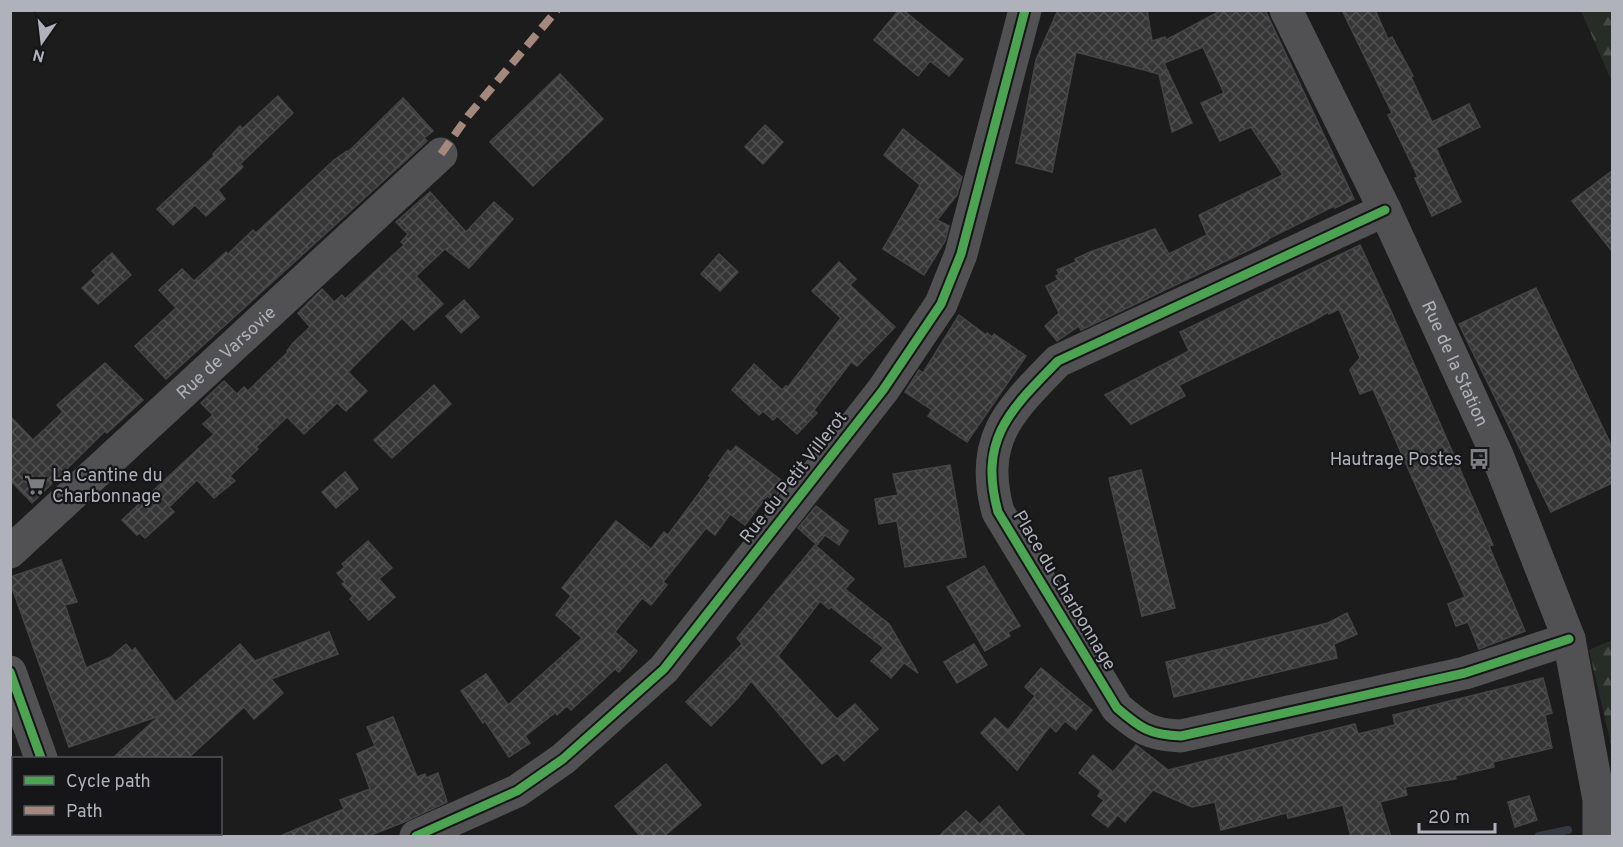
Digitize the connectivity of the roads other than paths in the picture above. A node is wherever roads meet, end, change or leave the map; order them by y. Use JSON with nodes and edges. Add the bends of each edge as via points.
{"nodes":[{"id":1,"x":1025,"y":10,"type":"edge"},
{"id":2,"x":1286,"y":10,"type":"edge"},
{"id":3,"x":441,"y":154,"type":"dead end"},
{"id":4,"x":1385,"y":210,"type":"junction"},
{"id":5,"x":10,"y":552,"type":"edge"},
{"id":6,"x":1569,"y":639,"type":"junction"},
{"id":7,"x":10,"y":672,"type":"edge"},
{"id":8,"x":40,"y":757,"type":"edge"},
{"id":9,"x":416,"y":837,"type":"edge"},
{"id":10,"x":1599,"y":837,"type":"edge"}],
"edges":[{"from":1,"to":9,"type":"street","name":"Rue du Petit Villerot","via":[[961,254],[941,304],[883,390],[664,669],[563,759],[517,791]]},
{"from":2,"to":4,"type":"street","name":"Rue de la Station"},
{"from":3,"to":5,"type":"street","name":"Rue de Varsovie"},
{"from":4,"to":6,"type":"street","name":"Rue de la Station","via":[[1497,455]]},
{"from":4,"to":6,"type":"street","name":"Place du Charbonnage","via":[[1058,362],[1024,397],[999,433],[992,457],[991,488],[998,512],[1117,708],[1134,723],[1159,735],[1181,736],[1465,673]]},
{"from":6,"to":10,"type":"street","name":"Rue de la Station","via":[[1599,800]]},
{"from":7,"to":8,"type":"street"}]}
